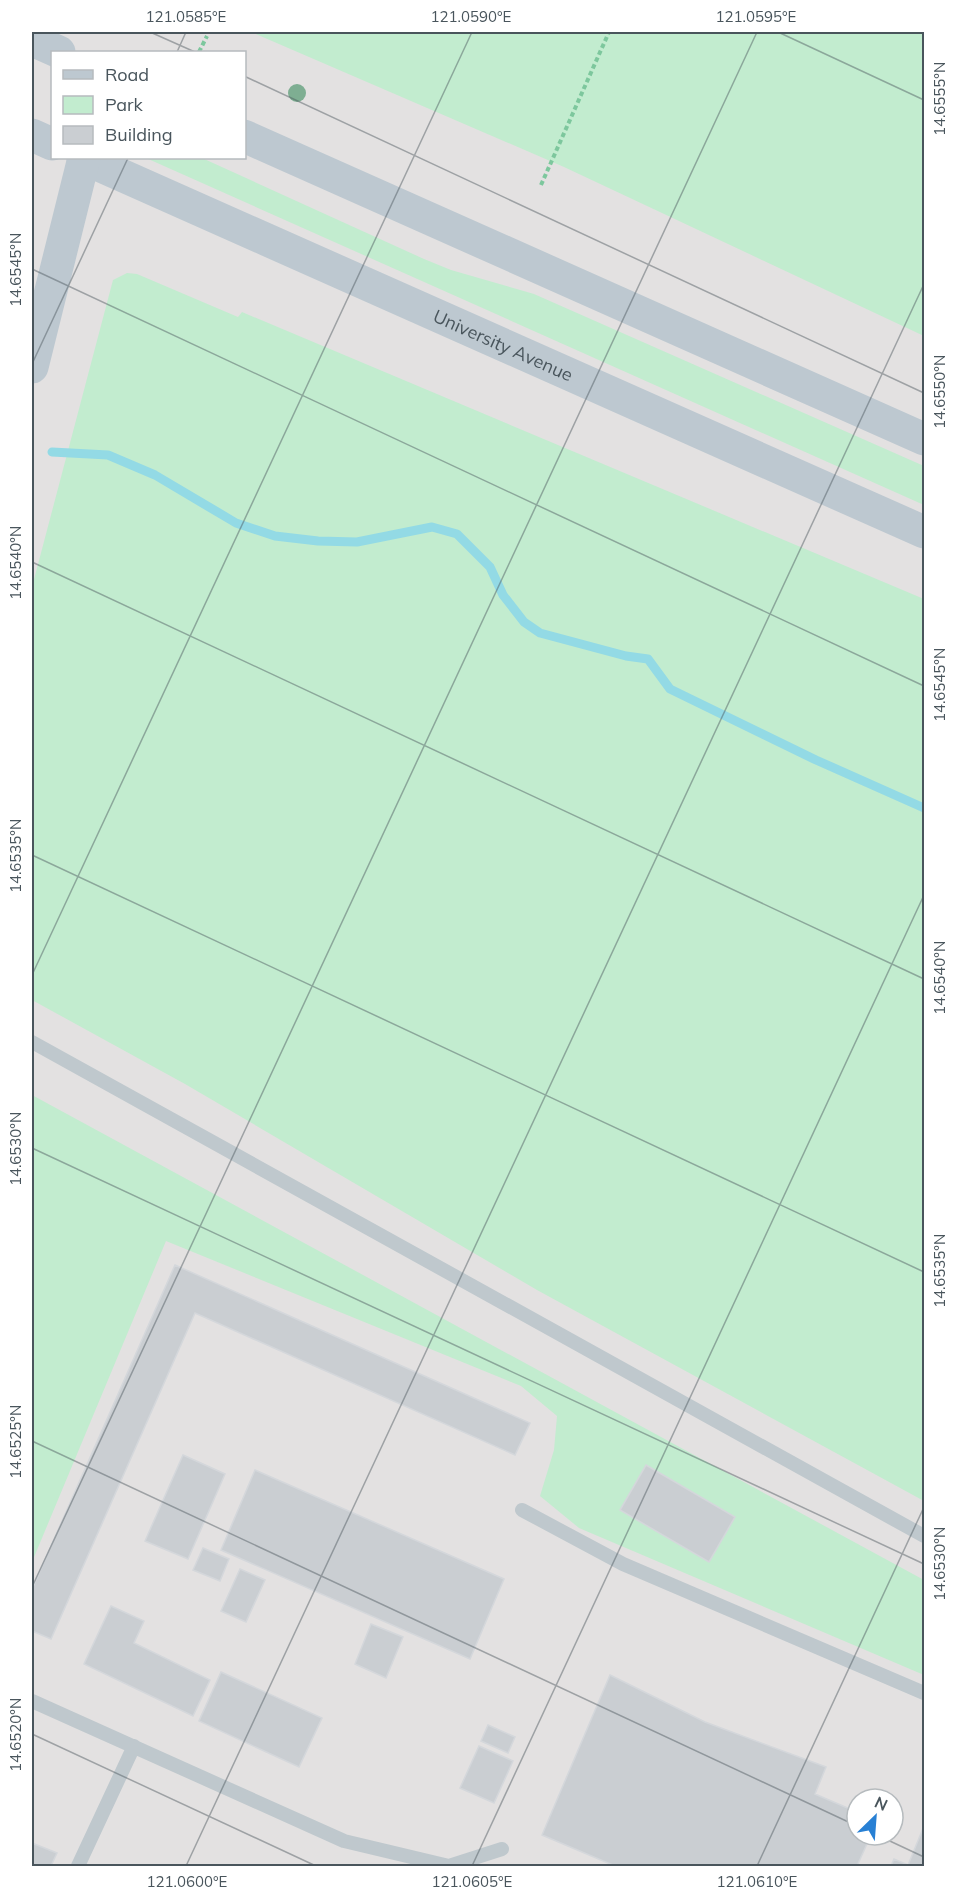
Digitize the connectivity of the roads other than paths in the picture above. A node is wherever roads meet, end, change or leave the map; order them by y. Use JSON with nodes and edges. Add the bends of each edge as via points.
{"nodes":[{"id":1,"x":32,"y":40,"type":"edge"},
{"id":2,"x":57,"y":51,"type":"edge"},
{"id":3,"x":32,"y":135,"type":"edge"},
{"id":4,"x":246,"y":137,"type":"edge"},
{"id":5,"x":51,"y":144,"type":"edge"},
{"id":6,"x":84,"y":159,"type":"edge"},
{"id":7,"x":86,"y":159,"type":"edge"},
{"id":8,"x":32,"y":367,"type":"edge"},
{"id":9,"x":924,"y":439,"type":"edge"},
{"id":10,"x":924,"y":532,"type":"edge"},
{"id":11,"x":32,"y":1042,"type":"edge"},
{"id":12,"x":522,"y":1510,"type":"dead end"},
{"id":13,"x":924,"y":1536,"type":"edge"},
{"id":14,"x":924,"y":1693,"type":"edge"},
{"id":15,"x":32,"y":1701,"type":"edge"},
{"id":16,"x":134,"y":1746,"type":"junction"},
{"id":17,"x":502,"y":1849,"type":"dead end"},
{"id":18,"x":78,"y":1866,"type":"edge"}],
"edges":[{"from":1,"to":2,"type":"street"},
{"from":3,"to":5,"type":"street"},
{"from":4,"to":9,"type":"street"},
{"from":6,"to":8,"type":"street"},
{"from":7,"to":10,"type":"street","name":"University Avenue"},
{"from":11,"to":13,"type":"lane"},
{"from":12,"to":14,"type":"lane","via":[[623,1564]]},
{"from":15,"to":16,"type":"lane"},
{"from":16,"to":17,"type":"lane","via":[[344,1841],[450,1866]]},
{"from":16,"to":18,"type":"lane"}]}
